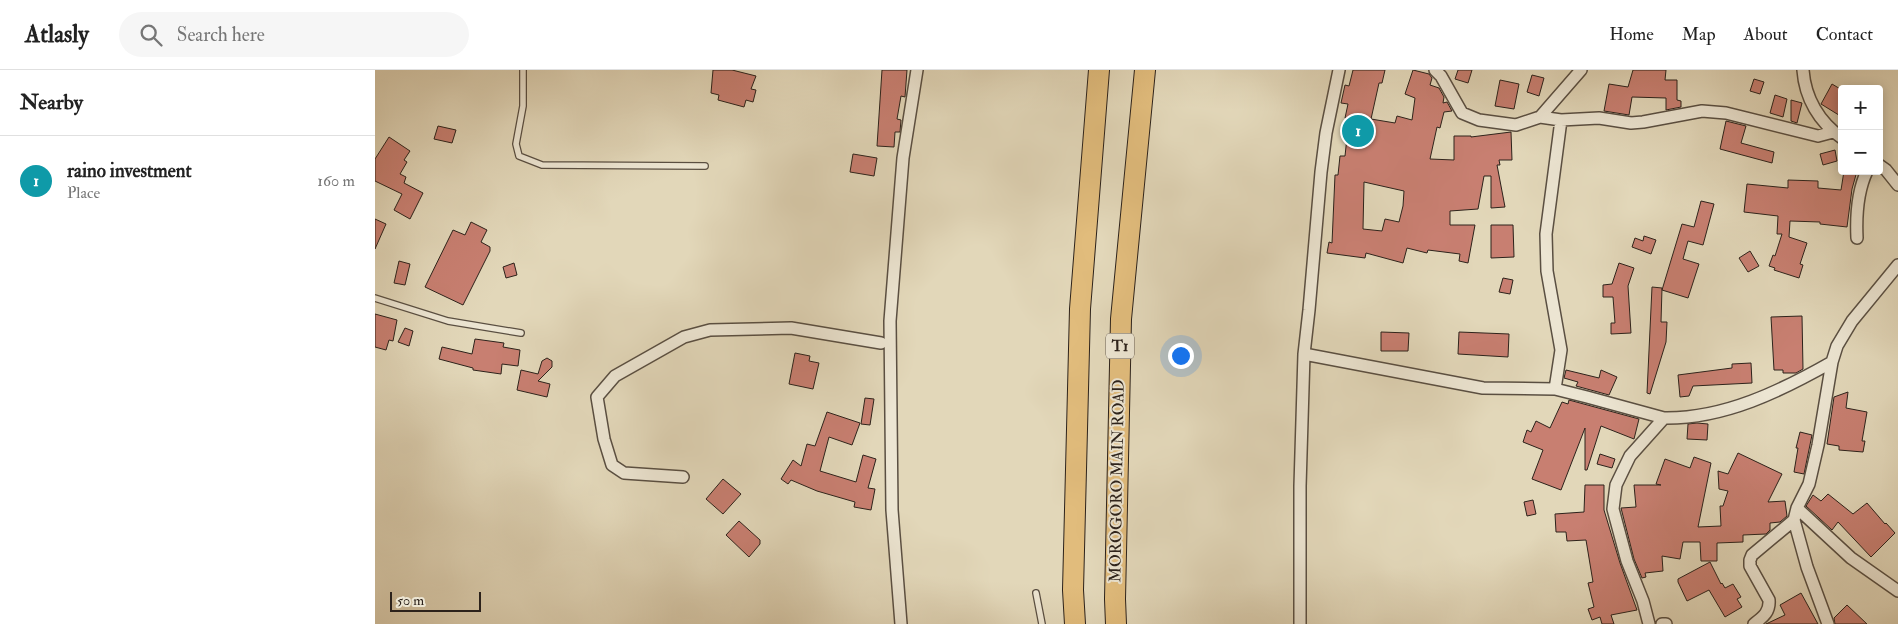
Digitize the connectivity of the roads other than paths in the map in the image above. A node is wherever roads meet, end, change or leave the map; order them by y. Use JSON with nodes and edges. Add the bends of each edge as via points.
{"nodes":[{"id":1,"x":523,"y":70,"type":"edge"},
{"id":2,"x":917,"y":70,"type":"edge"},
{"id":3,"x":1099,"y":70,"type":"edge"},
{"id":4,"x":1145,"y":70,"type":"edge"},
{"id":5,"x":1339,"y":70,"type":"edge"},
{"id":6,"x":1435,"y":70,"type":"edge"},
{"id":7,"x":1581,"y":70,"type":"edge"},
{"id":8,"x":1803,"y":70,"type":"edge"},
{"id":9,"x":1540,"y":117,"type":"junction"},
{"id":10,"x":1561,"y":120,"type":"junction"},
{"id":11,"x":1838,"y":135,"type":"edge"},
{"id":12,"x":705,"y":166,"type":"dead end"},
{"id":13,"x":1883,"y":168,"type":"edge"},
{"id":14,"x":1866,"y":175,"type":"edge"},
{"id":15,"x":1898,"y":185,"type":"edge"},
{"id":16,"x":1857,"y":238,"type":"dead end"},
{"id":17,"x":1898,"y":265,"type":"edge"},
{"id":18,"x":375,"y":298,"type":"edge"},
{"id":19,"x":521,"y":334,"type":"dead end"},
{"id":20,"x":881,"y":343,"type":"dead end"},
{"id":21,"x":1304,"y":354,"type":"junction"},
{"id":22,"x":1832,"y":362,"type":"junction"},
{"id":23,"x":1555,"y":389,"type":"junction"},
{"id":24,"x":1664,"y":418,"type":"junction"},
{"id":25,"x":683,"y":477,"type":"dead end"},
{"id":26,"x":1797,"y":508,"type":"junction"},
{"id":27,"x":1794,"y":520,"type":"junction"},
{"id":28,"x":1898,"y":591,"type":"edge"},
{"id":29,"x":1036,"y":593,"type":"dead end"},
{"id":30,"x":901,"y":624,"type":"edge"},
{"id":31,"x":1042,"y":624,"type":"edge"},
{"id":32,"x":1075,"y":624,"type":"edge"},
{"id":33,"x":1116,"y":624,"type":"edge"},
{"id":34,"x":1300,"y":624,"type":"edge"},
{"id":35,"x":1649,"y":624,"type":"edge"},
{"id":36,"x":1662,"y":624,"type":"edge"},
{"id":37,"x":1666,"y":624,"type":"edge"},
{"id":38,"x":1754,"y":624,"type":"edge"},
{"id":39,"x":1828,"y":624,"type":"edge"}],
"edges":[{"from":1,"to":12,"type":"lane","via":[[523,106],[516,144],[519,156],[527,161],[542,165]]},
{"from":2,"to":30,"type":"street","via":[[903,158],[890,321],[893,510]]},
{"from":3,"to":32,"type":"highway","via":[[1080,309],[1073,590]]},
{"from":4,"to":33,"type":"highway","name":"MOROGORO MAIN ROAD","number":"T1","via":[[1121,319]]},
{"from":5,"to":21,"type":"street","via":[[1321,172]]},
{"from":6,"to":9,"type":"street","via":[[1467,116],[1516,125]]},
{"from":7,"to":9,"type":"street"},
{"from":8,"to":11,"type":"street","via":[[1814,110]]},
{"from":9,"to":10,"type":"street"},
{"from":10,"to":11,"type":"street","via":[[1599,118],[1631,123],[1702,111],[1726,113],[1818,136]]},
{"from":10,"to":23,"type":"street","via":[[1546,234],[1547,271],[1561,350]]},
{"from":13,"to":15,"type":"street"},
{"from":14,"to":16,"type":"street","via":[[1856,225]]},
{"from":17,"to":22,"type":"street","via":[[1852,321],[1837,346]]},
{"from":18,"to":19,"type":"lane","via":[[448,321]]},
{"from":20,"to":25,"type":"street","via":[[791,328],[710,330],[684,337],[615,376],[597,397],[612,465],[624,473]]},
{"from":21,"to":23,"type":"street","via":[[1483,388]]},
{"from":21,"to":34,"type":"street"},
{"from":22,"to":24,"type":"street","via":[[1765,397],[1685,418]]},
{"from":22,"to":26,"type":"street","via":[[1819,445],[1809,484]]},
{"from":23,"to":24,"type":"street"},
{"from":24,"to":35,"type":"street","via":[[1630,456],[1616,485],[1613,510]]},
{"from":26,"to":27,"type":"street"},
{"from":26,"to":28,"type":"street","via":[[1851,558]]},
{"from":27,"to":38,"type":"street","via":[[1750,560],[1769,600],[1766,614]]},
{"from":27,"to":39,"type":"street"},
{"from":29,"to":31,"type":"lane"},
{"from":36,"to":37,"type":"street"}]}
